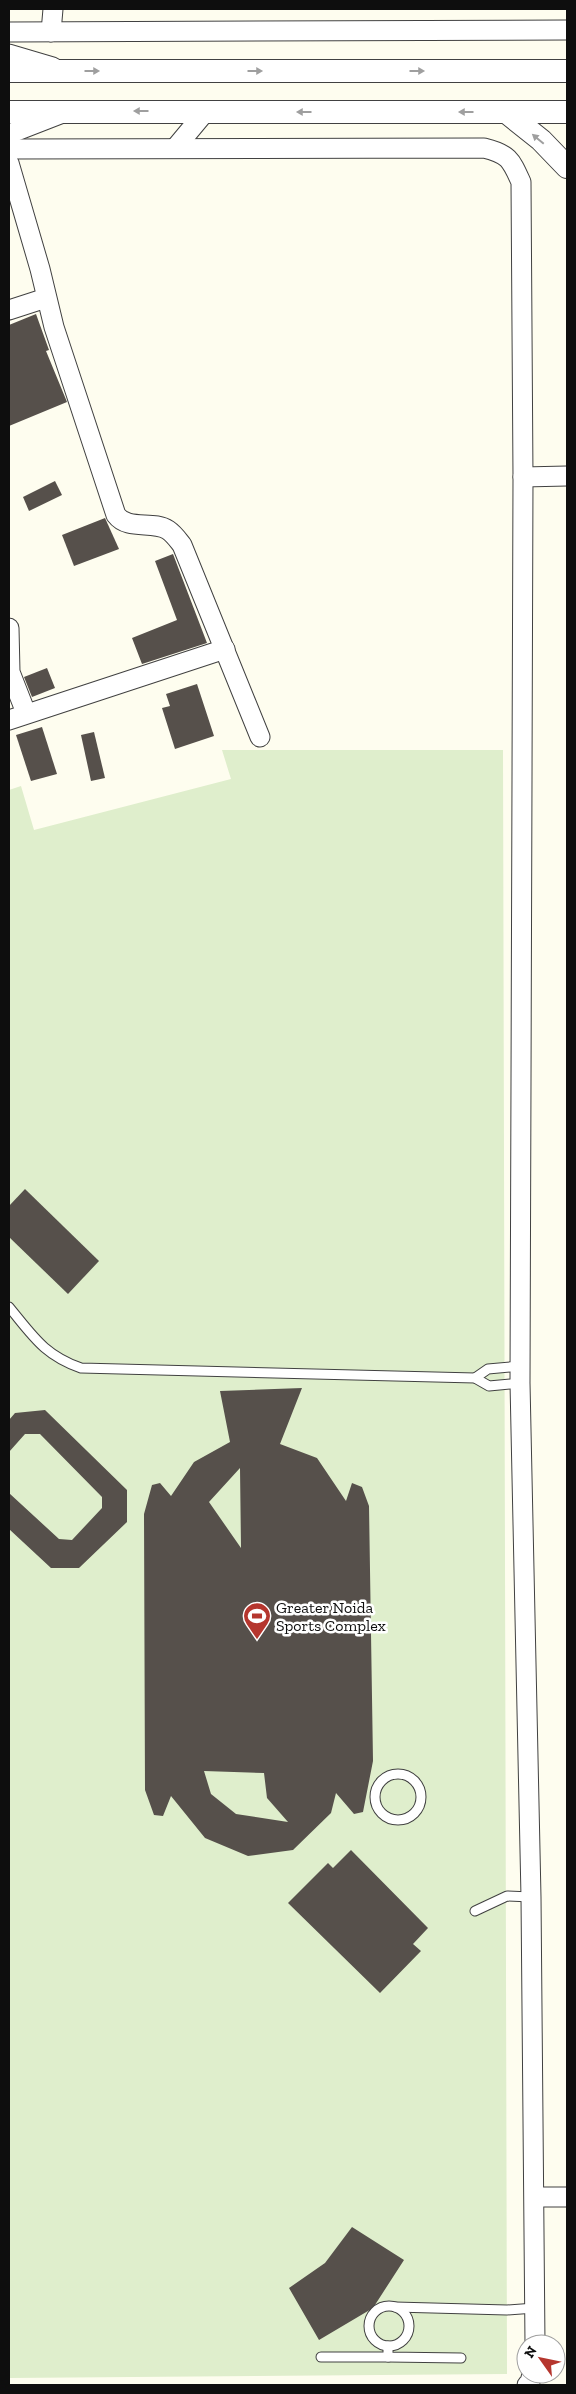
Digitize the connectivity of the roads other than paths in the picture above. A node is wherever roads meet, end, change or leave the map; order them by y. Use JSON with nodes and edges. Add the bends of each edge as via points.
{"nodes":[{"id":1,"x":53,"y":9,"type":"edge"},
{"id":2,"x":567,"y":30,"type":"edge"},
{"id":3,"x":9,"y":32,"type":"edge"},
{"id":4,"x":51,"y":32,"type":"junction"},
{"id":5,"x":9,"y":54,"type":"edge"},
{"id":6,"x":9,"y":71,"type":"edge"},
{"id":7,"x":67,"y":71,"type":"junction"},
{"id":8,"x":567,"y":71,"type":"edge"},
{"id":9,"x":66,"y":111,"type":"junction"},
{"id":10,"x":206,"y":111,"type":"junction"},
{"id":11,"x":9,"y":112,"type":"edge"},
{"id":12,"x":506,"y":112,"type":"junction"},
{"id":13,"x":567,"y":112,"type":"edge"},
{"id":14,"x":9,"y":134,"type":"edge"},
{"id":15,"x":176,"y":148,"type":"junction"},
{"id":16,"x":9,"y":149,"type":"edge"},
{"id":17,"x":9,"y":163,"type":"edge"},
{"id":18,"x":567,"y":167,"type":"edge"},
{"id":19,"x":46,"y":298,"type":"junction"},
{"id":20,"x":9,"y":310,"type":"edge"},
{"id":21,"x":567,"y":476,"type":"edge"},
{"id":22,"x":523,"y":477,"type":"junction"},
{"id":23,"x":9,"y":628,"type":"edge"},
{"id":24,"x":225,"y":649,"type":"junction"},
{"id":25,"x":17,"y":717,"type":"edge"},
{"id":26,"x":260,"y":737,"type":"dead end"},
{"id":27,"x":9,"y":1307,"type":"edge"},
{"id":28,"x":520,"y":1375,"type":"junction"},
{"id":29,"x":475,"y":1378,"type":"junction"},
{"id":30,"x":414,"y":1814,"type":"joint"},
{"id":31,"x":531,"y":1896,"type":"junction"},
{"id":32,"x":475,"y":1911,"type":"dead end"},
{"id":33,"x":535,"y":2197,"type":"junction"},
{"id":34,"x":567,"y":2197,"type":"edge"},
{"id":35,"x":395,"y":2307,"type":"junction"},
{"id":36,"x":535,"y":2308,"type":"junction"},
{"id":37,"x":535,"y":2334,"type":"edge"},
{"id":38,"x":388,"y":2346,"type":"junction"},
{"id":39,"x":321,"y":2357,"type":"dead end"},
{"id":40,"x":388,"y":2357,"type":"junction"},
{"id":41,"x":461,"y":2358,"type":"dead end"}],
"edges":[{"from":1,"to":4,"type":"street"},
{"from":2,"to":4,"type":"street"},
{"from":3,"to":4,"type":"street"},
{"from":5,"to":7,"type":"street"},
{"from":6,"to":7,"type":"street"},
{"from":7,"to":8,"type":"street","one_way":true},
{"from":10,"to":9,"type":"street","one_way":true},
{"from":9,"to":11,"type":"street"},
{"from":9,"to":14,"type":"street"},
{"from":12,"to":10,"type":"street","one_way":true},
{"from":10,"to":15,"type":"street"},
{"from":12,"to":13,"type":"street"},
{"from":18,"to":12,"type":"street","one_way":true,"via":[[541,140]]},
{"from":15,"to":16,"type":"street"},
{"from":15,"to":22,"type":"street","via":[[484,148],[511,160],[521,182]]},
{"from":17,"to":19,"type":"street"},
{"from":19,"to":20,"type":"street"},
{"from":19,"to":24,"type":"street","via":[[116,515],[126,523],[160,526],[182,545]]},
{"from":21,"to":22,"type":"street"},
{"from":22,"to":28,"type":"street"},
{"from":23,"to":25,"type":"street","via":[[10,672]]},
{"from":24,"to":25,"type":"street"},
{"from":24,"to":26,"type":"street"},
{"from":27,"to":29,"type":"lane","via":[[45,1350],[81,1368]]},
{"from":28,"to":29,"type":"lane","via":[[489,1386]]},
{"from":28,"to":29,"type":"lane","via":[[488,1368]]},
{"from":28,"to":31,"type":"street"},
{"from":30,"to":30,"type":"lane","via":[[400,1820],[385,1817],[375,1804],[379,1783],[398,1774],[412,1779],[421,1799]]},
{"from":31,"to":32,"type":"lane","via":[[508,1896]]},
{"from":31,"to":33,"type":"street"},
{"from":33,"to":34,"type":"street"},
{"from":33,"to":36,"type":"street"},
{"from":35,"to":36,"type":"lane"},
{"from":35,"to":38,"type":"lane","via":[[405,2314],[409,2328],[402,2342]]},
{"from":35,"to":38,"type":"lane","via":[[378,2310],[369,2322],[371,2336]]},
{"from":36,"to":37,"type":"street"},
{"from":38,"to":40,"type":"lane"},
{"from":39,"to":40,"type":"lane"},
{"from":40,"to":41,"type":"lane"}]}
